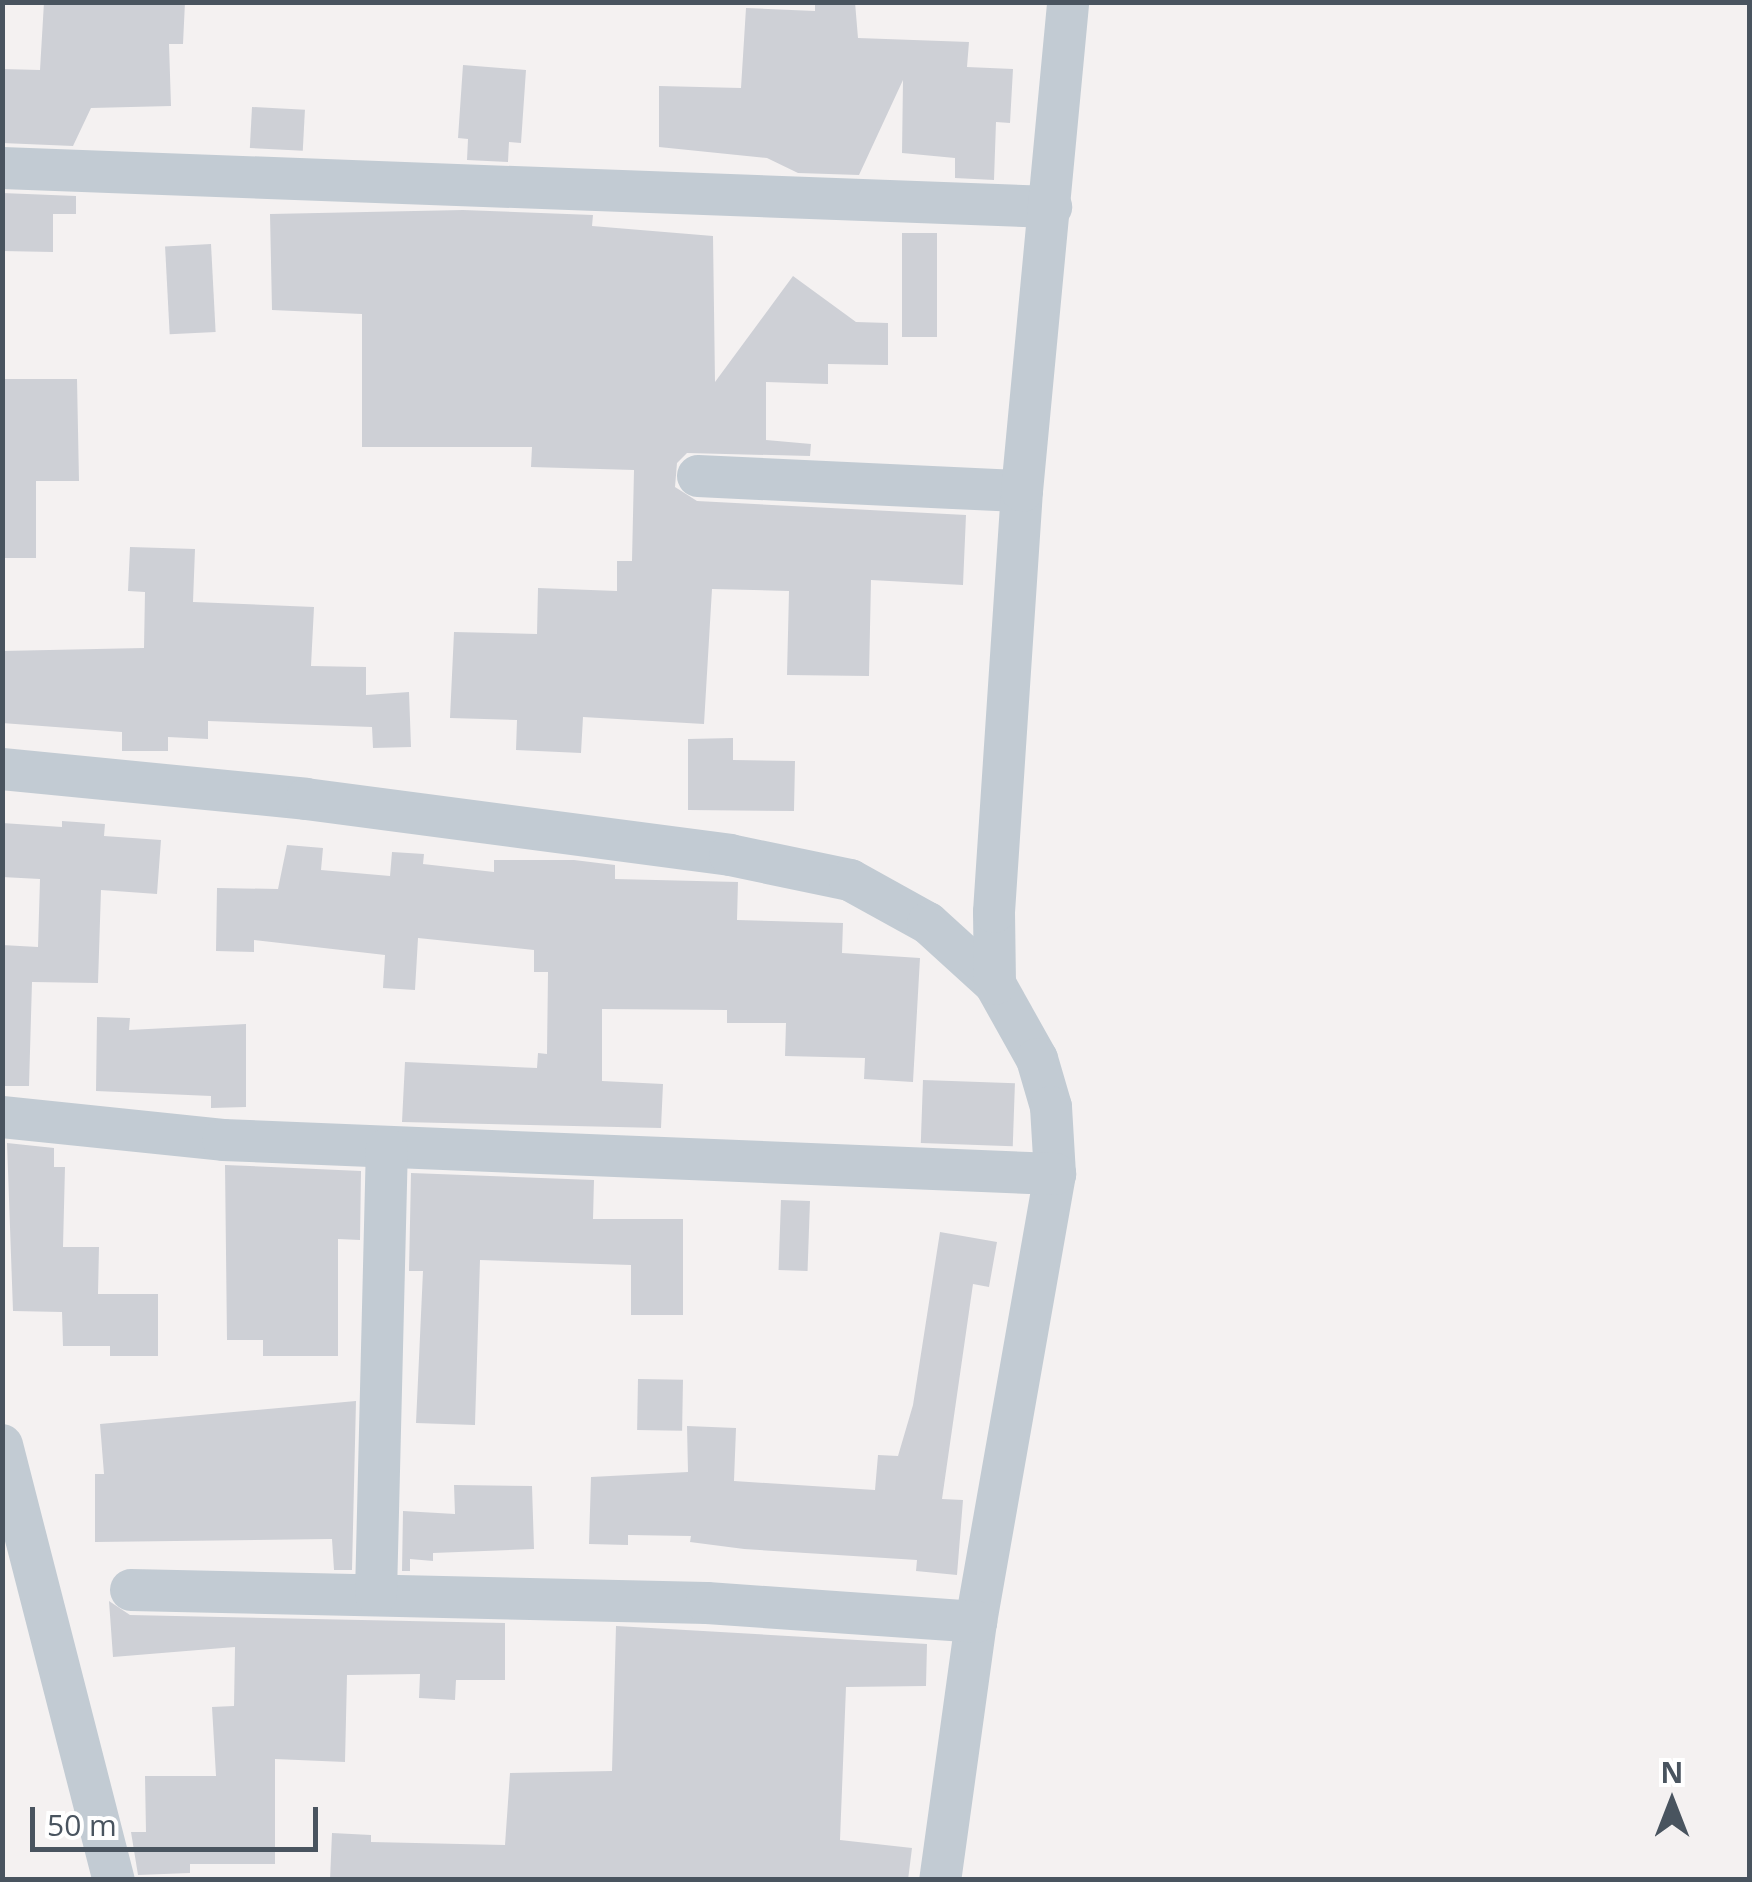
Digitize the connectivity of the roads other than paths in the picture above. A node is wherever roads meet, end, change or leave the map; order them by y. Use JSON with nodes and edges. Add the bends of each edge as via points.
{"nodes":[{"id":1,"x":1068,"y":2,"type":"edge"},
{"id":2,"x":2,"y":168,"type":"edge"},
{"id":3,"x":1030,"y":206,"type":"junction"},
{"id":4,"x":698,"y":476,"type":"dead end"},
{"id":5,"x":997,"y":490,"type":"junction"},
{"id":6,"x":2,"y":769,"type":"edge"},
{"id":7,"x":994,"y":972,"type":"junction"},
{"id":8,"x":2,"y":1117,"type":"edge"},
{"id":9,"x":387,"y":1149,"type":"junction"},
{"id":10,"x":1055,"y":1174,"type":"junction"},
{"id":11,"x":2,"y":1446,"type":"edge"},
{"id":12,"x":131,"y":1590,"type":"dead end"},
{"id":13,"x":376,"y":1594,"type":"junction"},
{"id":14,"x":976,"y":1622,"type":"junction"},
{"id":15,"x":114,"y":1880,"type":"edge"},
{"id":16,"x":940,"y":1880,"type":"edge"}],
"edges":[{"from":1,"to":3,"type":"street"},
{"from":2,"to":3,"type":"street"},
{"from":3,"to":5,"type":"street"},
{"from":4,"to":5,"type":"street"},
{"from":5,"to":7,"type":"street"},
{"from":6,"to":7,"type":"street","via":[[306,799],[730,855],[833,876],[928,923]]},
{"from":7,"to":10,"type":"street","via":[[1037,1059],[1051,1107]]},
{"from":8,"to":9,"type":"street"},
{"from":9,"to":10,"type":"street"},
{"from":9,"to":13,"type":"street"},
{"from":10,"to":14,"type":"street"},
{"from":11,"to":15,"type":"street"},
{"from":12,"to":13,"type":"street"},
{"from":13,"to":14,"type":"street","via":[[708,1603]]},
{"from":14,"to":16,"type":"street"}]}
